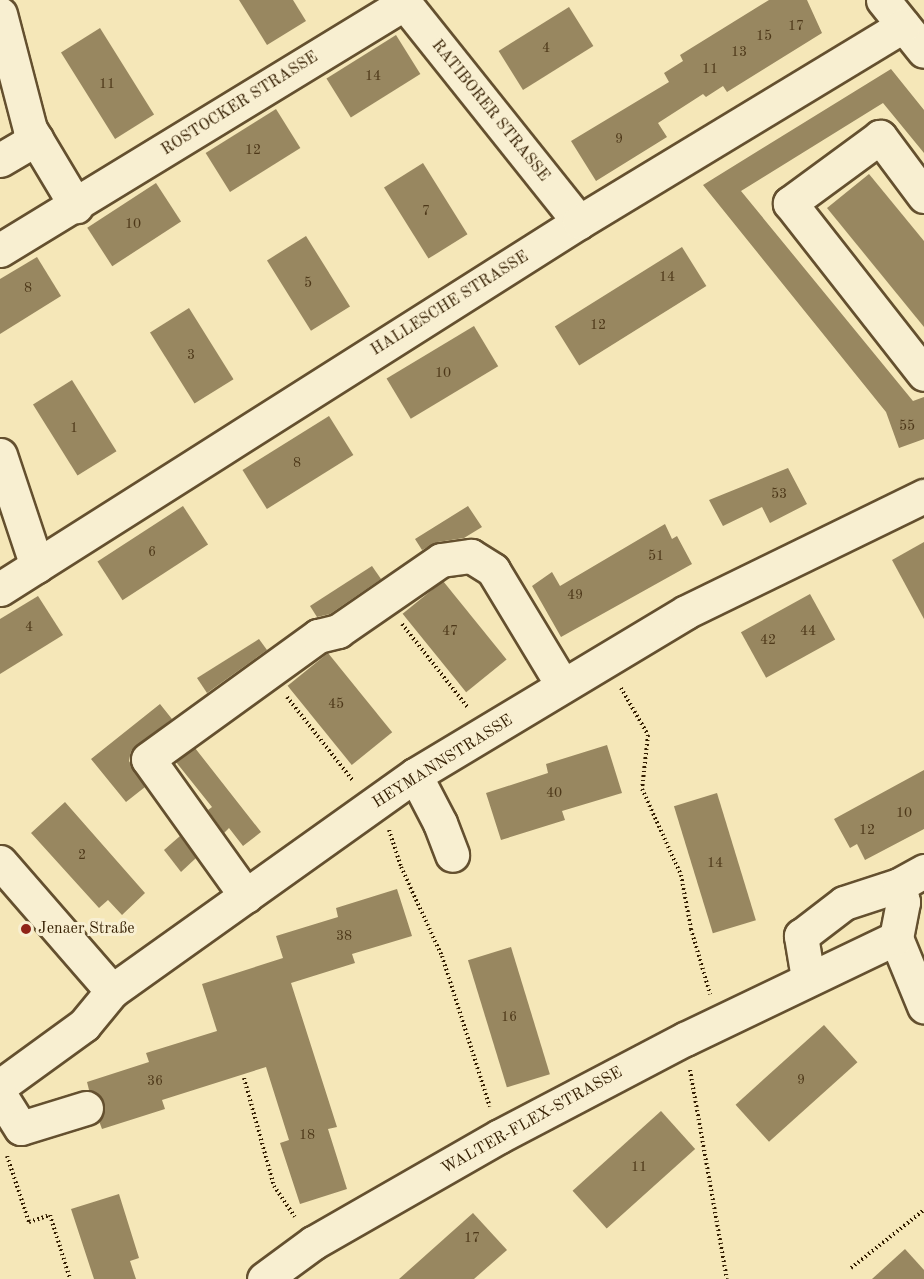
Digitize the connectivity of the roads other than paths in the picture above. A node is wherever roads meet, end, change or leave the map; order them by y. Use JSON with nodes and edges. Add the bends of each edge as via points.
{"nodes":[{"id":1,"x":883,"y":0,"type":"edge"},
{"id":2,"x":403,"y":2,"type":"edge"},
{"id":3,"x":0,"y":14,"type":"edge"},
{"id":4,"x":903,"y":26,"type":"junction"},
{"id":5,"x":924,"y":51,"type":"edge"},
{"id":6,"x":36,"y":139,"type":"junction"},
{"id":7,"x":0,"y":160,"type":"edge"},
{"id":8,"x":924,"y":196,"type":"edge"},
{"id":9,"x":76,"y":206,"type":"junction"},
{"id":10,"x":579,"y":222,"type":"junction"},
{"id":11,"x":0,"y":250,"type":"edge"},
{"id":12,"x":924,"y":374,"type":"edge"},
{"id":13,"x":0,"y":455,"type":"edge"},
{"id":14,"x":924,"y":496,"type":"edge"},
{"id":15,"x":37,"y":566,"type":"junction"},
{"id":16,"x":0,"y":589,"type":"edge"},
{"id":17,"x":563,"y":686,"type":"junction"},
{"id":18,"x":416,"y":775,"type":"junction"},
{"id":19,"x":452,"y":855,"type":"dead end"},
{"id":20,"x":0,"y":862,"type":"edge"},
{"id":21,"x":912,"y":878,"type":"edge"},
{"id":22,"x":246,"y":896,"type":"junction"},
{"id":23,"x":896,"y":938,"type":"junction"},
{"id":24,"x":808,"y":978,"type":"junction"},
{"id":25,"x":112,"y":991,"type":"junction"},
{"id":26,"x":924,"y":1006,"type":"edge"},
{"id":27,"x":0,"y":1086,"type":"edge"},
{"id":28,"x":0,"y":1095,"type":"edge"},
{"id":29,"x":86,"y":1108,"type":"dead end"},
{"id":30,"x":264,"y":1279,"type":"edge"}],
"edges":[{"from":1,"to":4,"type":"street"},
{"from":2,"to":9,"type":"street","name":"ROSTOCKER STRASSE"},
{"from":2,"to":10,"type":"street","name":"RATIBORER STRASSE"},
{"from":3,"to":6,"type":"street"},
{"from":4,"to":5,"type":"street"},
{"from":4,"to":10,"type":"street","name":"HALLESCHE STRASSE"},
{"from":6,"to":7,"type":"street"},
{"from":6,"to":9,"type":"street"},
{"from":8,"to":12,"type":"street","via":[[880,137],[790,203]]},
{"from":9,"to":11,"type":"street","name":"ROSTOCKER STRASSE"},
{"from":10,"to":15,"type":"street","name":"HALLESCHE STRASSE"},
{"from":13,"to":15,"type":"street"},
{"from":14,"to":17,"type":"street","name":"HEYMANNSTRASSE","via":[[686,612]]},
{"from":15,"to":16,"type":"street","name":"HALLESCHE STRASSE"},
{"from":17,"to":18,"type":"street","name":"HEYMANNSTRASSE"},
{"from":17,"to":22,"type":"street","via":[[493,570],[483,562],[463,556],[441,560],[338,631],[318,636],[236,697],[215,706],[148,759]]},
{"from":18,"to":19,"type":"street"},
{"from":18,"to":22,"type":"street","name":"HEYMANNSTRASSE"},
{"from":20,"to":25,"type":"street"},
{"from":21,"to":23,"type":"street"},
{"from":21,"to":24,"type":"street","via":[[844,903],[801,936]]},
{"from":22,"to":25,"type":"street","name":"HEYMANNSTRASSE"},
{"from":23,"to":24,"type":"street","name":"WALTER-FLEX-STRASSE"},
{"from":23,"to":26,"type":"street"},
{"from":24,"to":30,"type":"street","name":"WALTER-FLEX-STRASSE","via":[[500,1137],[313,1243]]},
{"from":25,"to":27,"type":"street","name":"HEYMANNSTRASSE","via":[[84,1025]]},
{"from":28,"to":29,"type":"street","via":[[21,1128]]}]}
